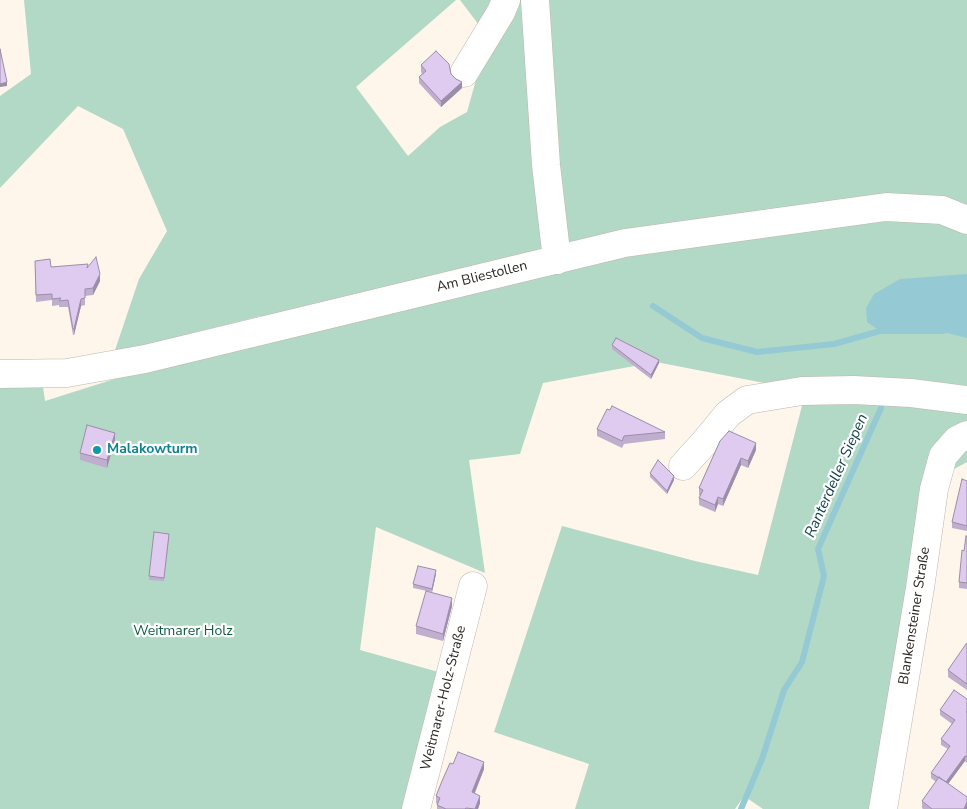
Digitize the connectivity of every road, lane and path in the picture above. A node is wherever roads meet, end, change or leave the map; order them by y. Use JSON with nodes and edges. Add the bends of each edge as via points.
{"nodes":[{"id":1,"x":506,"y":0,"type":"edge"},
{"id":2,"x":535,"y":0,"type":"edge"},
{"id":3,"x":464,"y":73,"type":"dead end"},
{"id":4,"x":967,"y":220,"type":"edge"},
{"id":5,"x":557,"y":260,"type":"junction"},
{"id":6,"x":0,"y":374,"type":"edge"},
{"id":7,"x":967,"y":400,"type":"edge"},
{"id":8,"x":967,"y":435,"type":"edge"},
{"id":9,"x":683,"y":466,"type":"dead end"},
{"id":10,"x":473,"y":586,"type":"dead end"},
{"id":11,"x":416,"y":809,"type":"edge"},
{"id":12,"x":883,"y":809,"type":"edge"}],
"edges":[{"from":1,"to":3,"type":"street"},
{"from":2,"to":5,"type":"street","via":[[546,165]]},
{"from":4,"to":5,"type":"street","name":"Am Bliestollen","via":[[942,210],[886,207],[625,243]]},
{"from":5,"to":6,"type":"street","name":"Am Bliestollen","via":[[146,359],[67,373]]},
{"from":7,"to":9,"type":"street","via":[[854,390],[802,391],[747,400],[728,414]]},
{"from":8,"to":12,"type":"street","name":"Blankensteiner Straße","via":[[957,440],[944,456],[934,488]]},
{"from":10,"to":11,"type":"street","name":"Weitmarer-Holz-Straße"}]}
